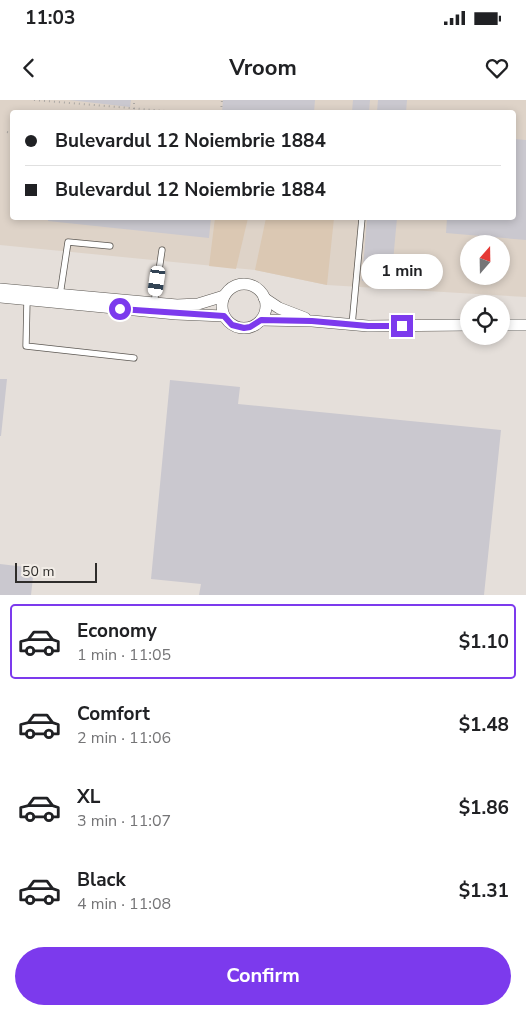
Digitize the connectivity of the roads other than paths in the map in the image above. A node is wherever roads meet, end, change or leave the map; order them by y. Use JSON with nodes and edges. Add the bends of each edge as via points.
{"nodes":[{"id":1,"x":362,"y":220,"type":"edge"},
{"id":2,"x":110,"y":246,"type":"dead end"},
{"id":3,"x":162,"y":250,"type":"dead end"},
{"id":4,"x":0,"y":289,"type":"edge"},
{"id":5,"x":60,"y":295,"type":"junction"},
{"id":6,"x":224,"y":296,"type":"junction"},
{"id":7,"x":0,"y":297,"type":"edge"},
{"id":8,"x":264,"y":298,"type":"junction"},
{"id":9,"x":28,"y":300,"type":"junction"},
{"id":10,"x":154,"y":304,"type":"junction"},
{"id":11,"x":224,"y":316,"type":"junction"},
{"id":12,"x":261,"y":320,"type":"junction"},
{"id":13,"x":312,"y":321,"type":"junction"},
{"id":14,"x":352,"y":325,"type":"junction"},
{"id":15,"x":460,"y":325,"type":"edge"},
{"id":16,"x":510,"y":325,"type":"edge"},
{"id":17,"x":526,"y":325,"type":"edge"},
{"id":18,"x":134,"y":358,"type":"dead end"}],
"edges":[{"from":1,"to":14,"type":"lane"},
{"from":2,"to":5,"type":"lane","via":[[68,242]]},
{"from":3,"to":10,"type":"lane"},
{"from":4,"to":5,"type":"street"},
{"from":5,"to":10,"type":"street"},
{"from":6,"to":8,"type":"street","via":[[234,287],[247,284]]},
{"from":6,"to":10,"type":"street","via":[[198,304]]},
{"from":6,"to":11,"type":"street"},
{"from":7,"to":9,"type":"street"},
{"from":8,"to":12,"type":"street","via":[[266,306]]},
{"from":8,"to":13,"type":"street","via":[[279,308]]},
{"from":9,"to":11,"type":"street"},
{"from":9,"to":18,"type":"lane","via":[[26,346]]},
{"from":11,"to":12,"type":"street","via":[[238,327],[250,327]]},
{"from":12,"to":13,"type":"street"},
{"from":13,"to":14,"type":"street"},
{"from":14,"to":15,"type":"street"},
{"from":16,"to":17,"type":"street"}]}
